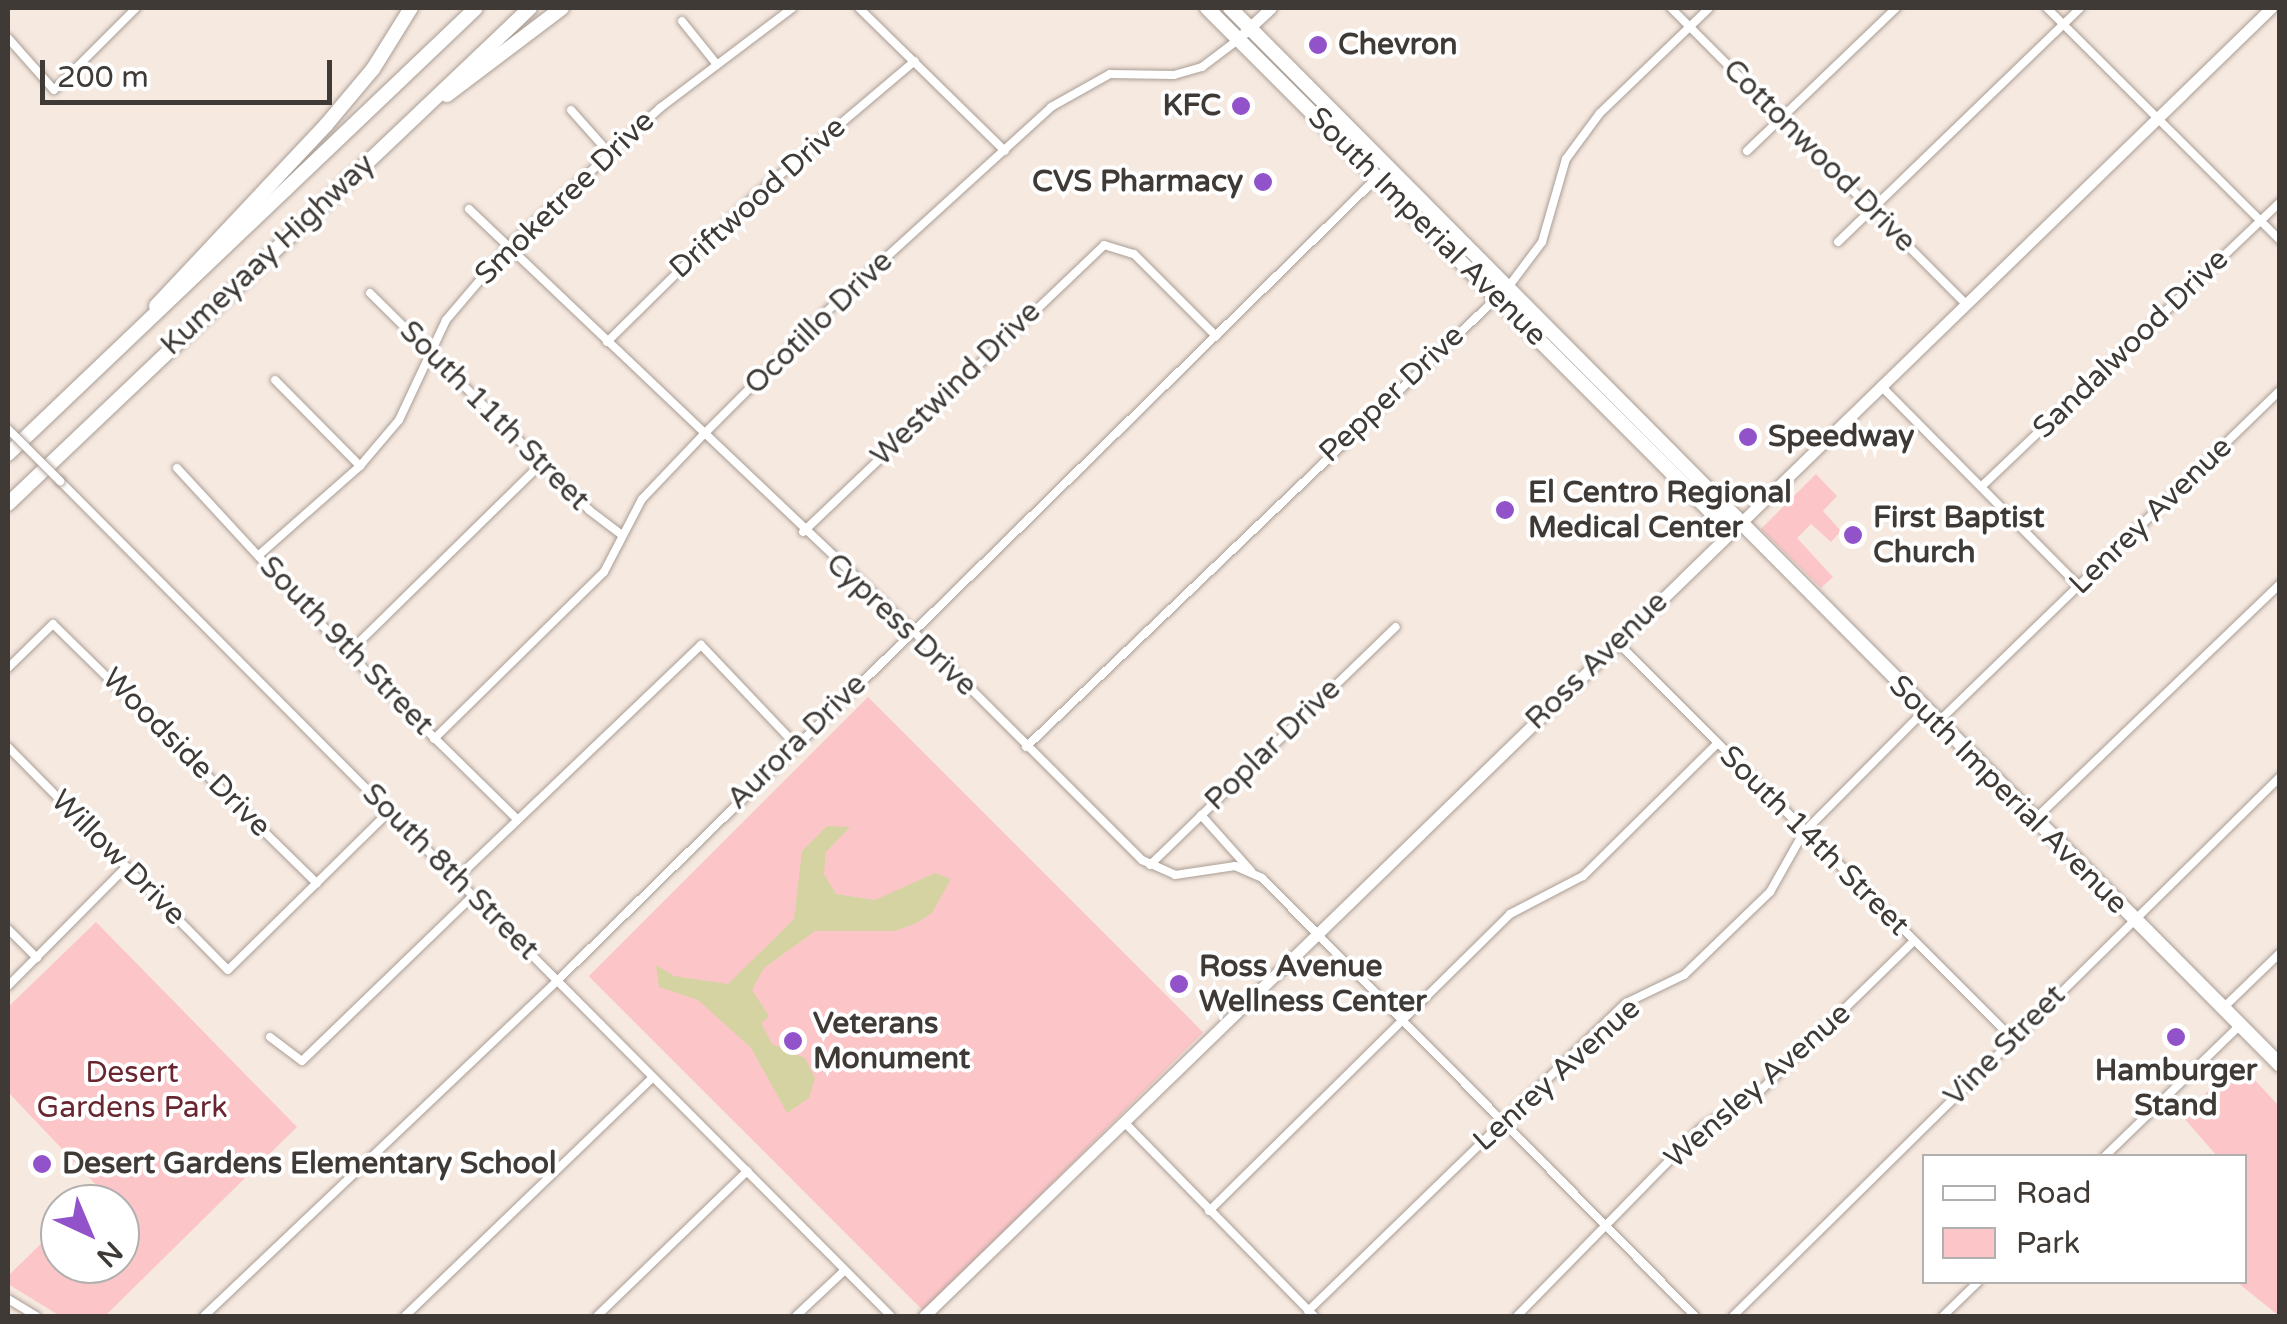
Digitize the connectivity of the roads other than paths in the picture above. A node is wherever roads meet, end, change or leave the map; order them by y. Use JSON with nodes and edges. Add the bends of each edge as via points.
{"nodes":[{"id":1,"x":136,"y":8,"type":"edge"},
{"id":2,"x":410,"y":8,"type":"edge"},
{"id":3,"x":476,"y":8,"type":"edge"},
{"id":4,"x":530,"y":8,"type":"edge"},
{"id":5,"x":562,"y":8,"type":"edge"},
{"id":6,"x":792,"y":8,"type":"edge"},
{"id":7,"x":859,"y":8,"type":"edge"},
{"id":8,"x":1207,"y":8,"type":"edge"},
{"id":9,"x":1230,"y":8,"type":"edge"},
{"id":10,"x":1270,"y":8,"type":"edge"},
{"id":11,"x":1672,"y":8,"type":"edge"},
{"id":12,"x":1709,"y":8,"type":"edge"},
{"id":13,"x":1896,"y":8,"type":"edge"},
{"id":14,"x":2047,"y":8,"type":"edge"},
{"id":15,"x":2080,"y":8,"type":"edge"},
{"id":16,"x":2271,"y":8,"type":"edge"},
{"id":17,"x":682,"y":22,"type":"dead end"},
{"id":18,"x":2063,"y":24,"type":"junction"},
{"id":19,"x":1690,"y":26,"type":"junction"},
{"id":20,"x":1250,"y":28,"type":"junction"},
{"id":21,"x":8,"y":38,"type":"edge"},
{"id":22,"x":1239,"y":39,"type":"junction"},
{"id":23,"x":916,"y":61,"type":"junction"},
{"id":24,"x":715,"y":62,"type":"junction"},
{"id":25,"x":571,"y":110,"type":"dead end"},
{"id":26,"x":417,"y":115,"type":"junction"},
{"id":27,"x":2156,"y":117,"type":"junction"},
{"id":28,"x":1781,"y":119,"type":"junction"},
{"id":29,"x":1005,"y":151,"type":"junction"},
{"id":30,"x":1747,"y":151,"type":"dead end"},
{"id":31,"x":610,"y":154,"type":"junction"},
{"id":32,"x":1383,"y":172,"type":"junction"},
{"id":33,"x":2280,"y":202,"type":"edge"},
{"id":34,"x":469,"y":209,"type":"dead end"},
{"id":35,"x":1873,"y":210,"type":"junction"},
{"id":36,"x":2260,"y":221,"type":"junction"},
{"id":37,"x":2280,"y":240,"type":"edge"},
{"id":38,"x":1838,"y":242,"type":"dead end"},
{"id":39,"x":509,"y":246,"type":"junction"},
{"id":40,"x":1503,"y":291,"type":"junction"},
{"id":41,"x":370,"y":293,"type":"dead end"},
{"id":42,"x":1966,"y":304,"type":"junction"},
{"id":43,"x":146,"y":324,"type":"junction"},
{"id":44,"x":1216,"y":336,"type":"junction"},
{"id":45,"x":607,"y":342,"type":"junction"},
{"id":46,"x":432,"y":355,"type":"junction"},
{"id":47,"x":275,"y":380,"type":"dead end"},
{"id":48,"x":1881,"y":386,"type":"junction"},
{"id":49,"x":2280,"y":391,"type":"edge"},
{"id":50,"x":1626,"y":401,"type":"junction"},
{"id":51,"x":1613,"y":414,"type":"junction"},
{"id":52,"x":8,"y":429,"type":"edge"},
{"id":53,"x":704,"y":434,"type":"junction"},
{"id":54,"x":8,"y":454,"type":"edge"},
{"id":55,"x":542,"y":463,"type":"junction"},
{"id":56,"x":360,"y":466,"type":"junction"},
{"id":57,"x":178,"y":468,"type":"dead end"},
{"id":58,"x":1982,"y":486,"type":"junction"},
{"id":59,"x":8,"y":504,"type":"edge"},
{"id":60,"x":1738,"y":524,"type":"junction"},
{"id":61,"x":803,"y":532,"type":"junction"},
{"id":62,"x":622,"y":535,"type":"junction"},
{"id":63,"x":259,"y":555,"type":"junction"},
{"id":64,"x":2280,"y":584,"type":"edge"},
{"id":65,"x":2079,"y":586,"type":"junction"},
{"id":66,"x":1396,"y":627,"type":"dead end"},
{"id":67,"x":912,"y":630,"type":"junction"},
{"id":68,"x":1616,"y":642,"type":"junction"},
{"id":69,"x":348,"y":652,"type":"junction"},
{"id":70,"x":8,"y":668,"type":"edge"},
{"id":71,"x":1924,"y":711,"type":"junction"},
{"id":72,"x":1936,"y":723,"type":"junction"},
{"id":73,"x":434,"y":739,"type":"junction"},
{"id":74,"x":795,"y":744,"type":"junction"},
{"id":75,"x":1717,"y":744,"type":"junction"},
{"id":76,"x":8,"y":747,"type":"edge"},
{"id":77,"x":1026,"y":747,"type":"junction"},
{"id":78,"x":2280,"y":777,"type":"edge"},
{"id":79,"x":389,"y":812,"type":"junction"},
{"id":80,"x":1201,"y":815,"type":"junction"},
{"id":81,"x":518,"y":820,"type":"junction"},
{"id":82,"x":2034,"y":820,"type":"junction"},
{"id":83,"x":1804,"y":832,"type":"junction"},
{"id":84,"x":1150,"y":865,"type":"junction"},
{"id":85,"x":126,"y":867,"type":"junction"},
{"id":86,"x":1250,"y":871,"type":"junction"},
{"id":87,"x":456,"y":879,"type":"junction"},
{"id":88,"x":317,"y":883,"type":"junction"},
{"id":89,"x":472,"y":896,"type":"junction"},
{"id":90,"x":2134,"y":920,"type":"junction"},
{"id":91,"x":8,"y":929,"type":"edge"},
{"id":92,"x":1318,"y":935,"type":"junction"},
{"id":93,"x":1914,"y":941,"type":"junction"},
{"id":94,"x":2280,"y":954,"type":"edge"},
{"id":95,"x":37,"y":958,"type":"junction"},
{"id":96,"x":558,"y":980,"type":"junction"},
{"id":97,"x":8,"y":986,"type":"edge"},
{"id":98,"x":2223,"y":1008,"type":"junction"},
{"id":99,"x":1404,"y":1021,"type":"junction"},
{"id":100,"x":2240,"y":1024,"type":"junction"},
{"id":101,"x":270,"y":1037,"type":"dead end"},
{"id":102,"x":2013,"y":1039,"type":"junction"},
{"id":103,"x":2280,"y":1065,"type":"edge"},
{"id":104,"x":653,"y":1077,"type":"junction"},
{"id":105,"x":1503,"y":1122,"type":"junction"},
{"id":106,"x":1125,"y":1123,"type":"junction"},
{"id":107,"x":2107,"y":1154,"type":"edge"},
{"id":108,"x":747,"y":1171,"type":"junction"},
{"id":109,"x":1209,"y":1211,"type":"junction"},
{"id":110,"x":1608,"y":1229,"type":"junction"},
{"id":111,"x":845,"y":1270,"type":"junction"},
{"id":112,"x":1976,"y":1284,"type":"edge"},
{"id":113,"x":8,"y":1299,"type":"edge"},
{"id":114,"x":19,"y":1313,"type":"edge"},
{"id":115,"x":1311,"y":1314,"type":"edge"},
{"id":116,"x":36,"y":1316,"type":"edge"},
{"id":117,"x":204,"y":1316,"type":"edge"},
{"id":118,"x":405,"y":1316,"type":"edge"},
{"id":119,"x":597,"y":1316,"type":"edge"},
{"id":120,"x":796,"y":1316,"type":"edge"},
{"id":121,"x":891,"y":1316,"type":"edge"},
{"id":122,"x":924,"y":1316,"type":"edge"},
{"id":123,"x":1517,"y":1316,"type":"edge"},
{"id":124,"x":1695,"y":1316,"type":"edge"},
{"id":125,"x":1733,"y":1316,"type":"edge"},
{"id":126,"x":1943,"y":1316,"type":"edge"}],
"edges":[{"from":1,"to":21,"type":"street","via":[[54,90]]},
{"from":2,"to":43,"type":"highway","via":[[338,111],[166,290]]},
{"from":3,"to":43,"type":"highway","name":"Kumeyaay Highway"},
{"from":4,"to":26,"type":"highway","name":"Kumeyaay Highway"},
{"from":5,"to":26,"type":"highway"},
{"from":6,"to":24,"type":"street","name":"Smoketree Drive"},
{"from":7,"to":23,"type":"street"},
{"from":8,"to":22,"type":"highway","name":"South Imperial Avenue"},
{"from":9,"to":20,"type":"highway","name":"South Imperial Avenue"},
{"from":10,"to":20,"type":"street","name":"Ocotillo Drive"},
{"from":11,"to":19,"type":"street","name":"Cottonwood Drive"},
{"from":12,"to":19,"type":"street","name":"Pepper Drive"},
{"from":13,"to":28,"type":"street"},
{"from":14,"to":18,"type":"street"},
{"from":15,"to":18,"type":"street"},
{"from":16,"to":27,"type":"street","name":"Ross Avenue"},
{"from":17,"to":24,"type":"street"},
{"from":18,"to":27,"type":"street"},
{"from":18,"to":35,"type":"street"},
{"from":19,"to":28,"type":"street","name":"Cottonwood Drive"},
{"from":19,"to":40,"type":"street","name":"Pepper Drive","via":[[1600,113],[1566,158],[1542,242]]},
{"from":20,"to":22,"type":"street","name":"Ocotillo Drive"},
{"from":20,"to":32,"type":"highway","name":"South Imperial Avenue"},
{"from":22,"to":29,"type":"street","name":"Ocotillo Drive","via":[[1188,72],[1110,74],[1084,84]]},
{"from":22,"to":32,"type":"highway","name":"South Imperial Avenue"},
{"from":23,"to":29,"type":"street"},
{"from":23,"to":45,"type":"street","name":"Driftwood Drive","via":[[755,196]]},
{"from":24,"to":31,"type":"street","name":"Smoketree Drive"},
{"from":25,"to":31,"type":"street"},
{"from":26,"to":59,"type":"highway","name":"Kumeyaay Highway"},
{"from":27,"to":36,"type":"street"},
{"from":27,"to":42,"type":"street","name":"Ross Avenue"},
{"from":28,"to":30,"type":"street"},
{"from":28,"to":35,"type":"street","name":"Cottonwood Drive"},
{"from":29,"to":53,"type":"street","name":"Ocotillo Drive","via":[[825,312]]},
{"from":31,"to":39,"type":"street","name":"Smoketree Drive"},
{"from":32,"to":40,"type":"highway","name":"South Imperial Avenue"},
{"from":32,"to":44,"type":"street","name":"Aurora Drive"},
{"from":33,"to":36,"type":"street","name":"Sandalwood Drive"},
{"from":34,"to":39,"type":"street","name":"Cypress Drive"},
{"from":35,"to":38,"type":"street"},
{"from":35,"to":42,"type":"street","name":"Cottonwood Drive"},
{"from":36,"to":37,"type":"street"},
{"from":36,"to":58,"type":"street","name":"Sandalwood Drive"},
{"from":39,"to":45,"type":"street","name":"Cypress Drive"},
{"from":39,"to":46,"type":"street","name":"Smoketree Drive","via":[[446,320]]},
{"from":40,"to":50,"type":"highway","name":"South Imperial Avenue"},
{"from":40,"to":51,"type":"highway","name":"South Imperial Avenue"},
{"from":40,"to":77,"type":"street","name":"Pepper Drive"},
{"from":41,"to":46,"type":"street","name":"South 11th Street"},
{"from":42,"to":48,"type":"street","name":"Ross Avenue"},
{"from":43,"to":54,"type":"highway","name":"Kumeyaay Highway"},
{"from":44,"to":61,"type":"street","name":"Westwind Drive","via":[[1134,254],[1114,244],[1093,252]]},
{"from":44,"to":67,"type":"street","name":"Aurora Drive"},
{"from":45,"to":53,"type":"street","name":"Cypress Drive"},
{"from":46,"to":55,"type":"street","name":"South 11th Street"},
{"from":46,"to":56,"type":"street","name":"Smoketree Drive","via":[[408,408]]},
{"from":47,"to":56,"type":"street"},
{"from":48,"to":58,"type":"street"},
{"from":48,"to":60,"type":"street","name":"Ross Avenue"},
{"from":49,"to":65,"type":"street","name":"Lenrey Avenue"},
{"from":50,"to":51,"type":"highway"},
{"from":50,"to":60,"type":"highway","name":"South Imperial Avenue","via":[[1729,505]]},
{"from":51,"to":60,"type":"highway","name":"South Imperial Avenue","via":[[1715,516]]},
{"from":52,"to":79,"type":"street","name":"South 8th Street","bridge":true},
{"from":53,"to":61,"type":"street","name":"Cypress Drive"},
{"from":53,"to":62,"type":"street","name":"Ocotillo Drive","via":[[642,499]]},
{"from":55,"to":62,"type":"street","name":"South 11th Street"},
{"from":55,"to":69,"type":"street"},
{"from":56,"to":63,"type":"street","name":"Smoketree Drive"},
{"from":57,"to":63,"type":"street","name":"South 9th Street"},
{"from":58,"to":65,"type":"street"},
{"from":60,"to":68,"type":"street","name":"Ross Avenue"},
{"from":60,"to":71,"type":"highway","name":"South Imperial Avenue"},
{"from":61,"to":67,"type":"street","name":"Cypress Drive"},
{"from":62,"to":73,"type":"street","name":"Ocotillo Drive","via":[[604,572]]},
{"from":63,"to":69,"type":"street","name":"South 9th Street"},
{"from":64,"to":82,"type":"street"},
{"from":65,"to":72,"type":"street","name":"Lenrey Avenue"},
{"from":66,"to":80,"type":"street","name":"Poplar Drive"},
{"from":67,"to":74,"type":"street","name":"Aurora Drive"},
{"from":67,"to":77,"type":"street","name":"Cypress Drive"},
{"from":68,"to":75,"type":"street","name":"South 14th Street"},
{"from":68,"to":92,"type":"street","name":"Ross Avenue"},
{"from":69,"to":73,"type":"street","name":"South 9th Street"},
{"from":70,"to":88,"type":"street","name":"Woodside Drive","via":[[53,624]]},
{"from":71,"to":72,"type":"highway","name":"South Imperial Avenue"},
{"from":71,"to":83,"type":"street","name":"Lenrey Avenue"},
{"from":72,"to":82,"type":"highway","name":"South Imperial Avenue"},
{"from":73,"to":81,"type":"street","name":"South 9th Street"},
{"from":74,"to":81,"type":"street","via":[[701,645]]},
{"from":74,"to":96,"type":"street","name":"Aurora Drive"},
{"from":75,"to":83,"type":"street","name":"South 14th Street"},
{"from":75,"to":99,"type":"street","via":[[1583,876],[1510,914]]},
{"from":76,"to":85,"type":"street","name":"Willow Drive"},
{"from":77,"to":84,"type":"street","name":"Cypress Drive"},
{"from":78,"to":90,"type":"street","name":"Vine Street"},
{"from":79,"to":87,"type":"street","name":"South 8th Street"},
{"from":79,"to":88,"type":"street"},
{"from":80,"to":84,"type":"street","name":"Poplar Drive"},
{"from":80,"to":86,"type":"street"},
{"from":81,"to":87,"type":"street"},
{"from":82,"to":90,"type":"highway","name":"South Imperial Avenue"},
{"from":83,"to":93,"type":"street","name":"South 14th Street"},
{"from":83,"to":105,"type":"street","name":"Lenrey Avenue","via":[[1770,892],[1684,975],[1626,1003]]},
{"from":84,"to":86,"type":"street","via":[[1175,875],[1235,866]]},
{"from":85,"to":88,"type":"street","name":"Willow Drive","via":[[228,970]]},
{"from":85,"to":95,"type":"street"},
{"from":86,"to":92,"type":"street"},
{"from":87,"to":89,"type":"street","name":"South 8th Street"},
{"from":89,"to":96,"type":"street","name":"South 8th Street"},
{"from":89,"to":101,"type":"street","via":[[302,1061]]},
{"from":90,"to":98,"type":"highway","name":"South Imperial Avenue"},
{"from":90,"to":102,"type":"street","name":"Vine Street"},
{"from":91,"to":95,"type":"street"},
{"from":92,"to":99,"type":"street"},
{"from":92,"to":106,"type":"street","name":"Ross Avenue"},
{"from":93,"to":102,"type":"street","name":"South 14th Street"},
{"from":93,"to":110,"type":"street","name":"Wensley Avenue","via":[[1757,1094],[1701,1128]]},
{"from":94,"to":98,"type":"street"},
{"from":95,"to":97,"type":"street"},
{"from":96,"to":104,"type":"street","name":"South 8th Street"},
{"from":96,"to":117,"type":"street","name":"Aurora Drive"},
{"from":98,"to":100,"type":"highway","name":"South Imperial Avenue"},
{"from":99,"to":105,"type":"street"},
{"from":99,"to":109,"type":"street"},
{"from":100,"to":103,"type":"highway","name":"South Imperial Avenue"},
{"from":100,"to":107,"type":"street"},
{"from":102,"to":125,"type":"street","name":"Vine Street"},
{"from":104,"to":108,"type":"street","name":"South 8th Street"},
{"from":104,"to":118,"type":"street"},
{"from":105,"to":110,"type":"street"},
{"from":105,"to":115,"type":"street","name":"Lenrey Avenue"},
{"from":106,"to":109,"type":"street"},
{"from":106,"to":122,"type":"street","name":"Ross Avenue"},
{"from":108,"to":111,"type":"street","name":"South 8th Street"},
{"from":108,"to":119,"type":"street"},
{"from":109,"to":115,"type":"street"},
{"from":110,"to":123,"type":"street","name":"Wensley Avenue"},
{"from":110,"to":124,"type":"street"},
{"from":111,"to":120,"type":"street"},
{"from":111,"to":121,"type":"street","name":"South 8th Street"},
{"from":112,"to":126,"type":"street"},
{"from":113,"to":114,"type":"street"},
{"from":114,"to":116,"type":"street"}]}
